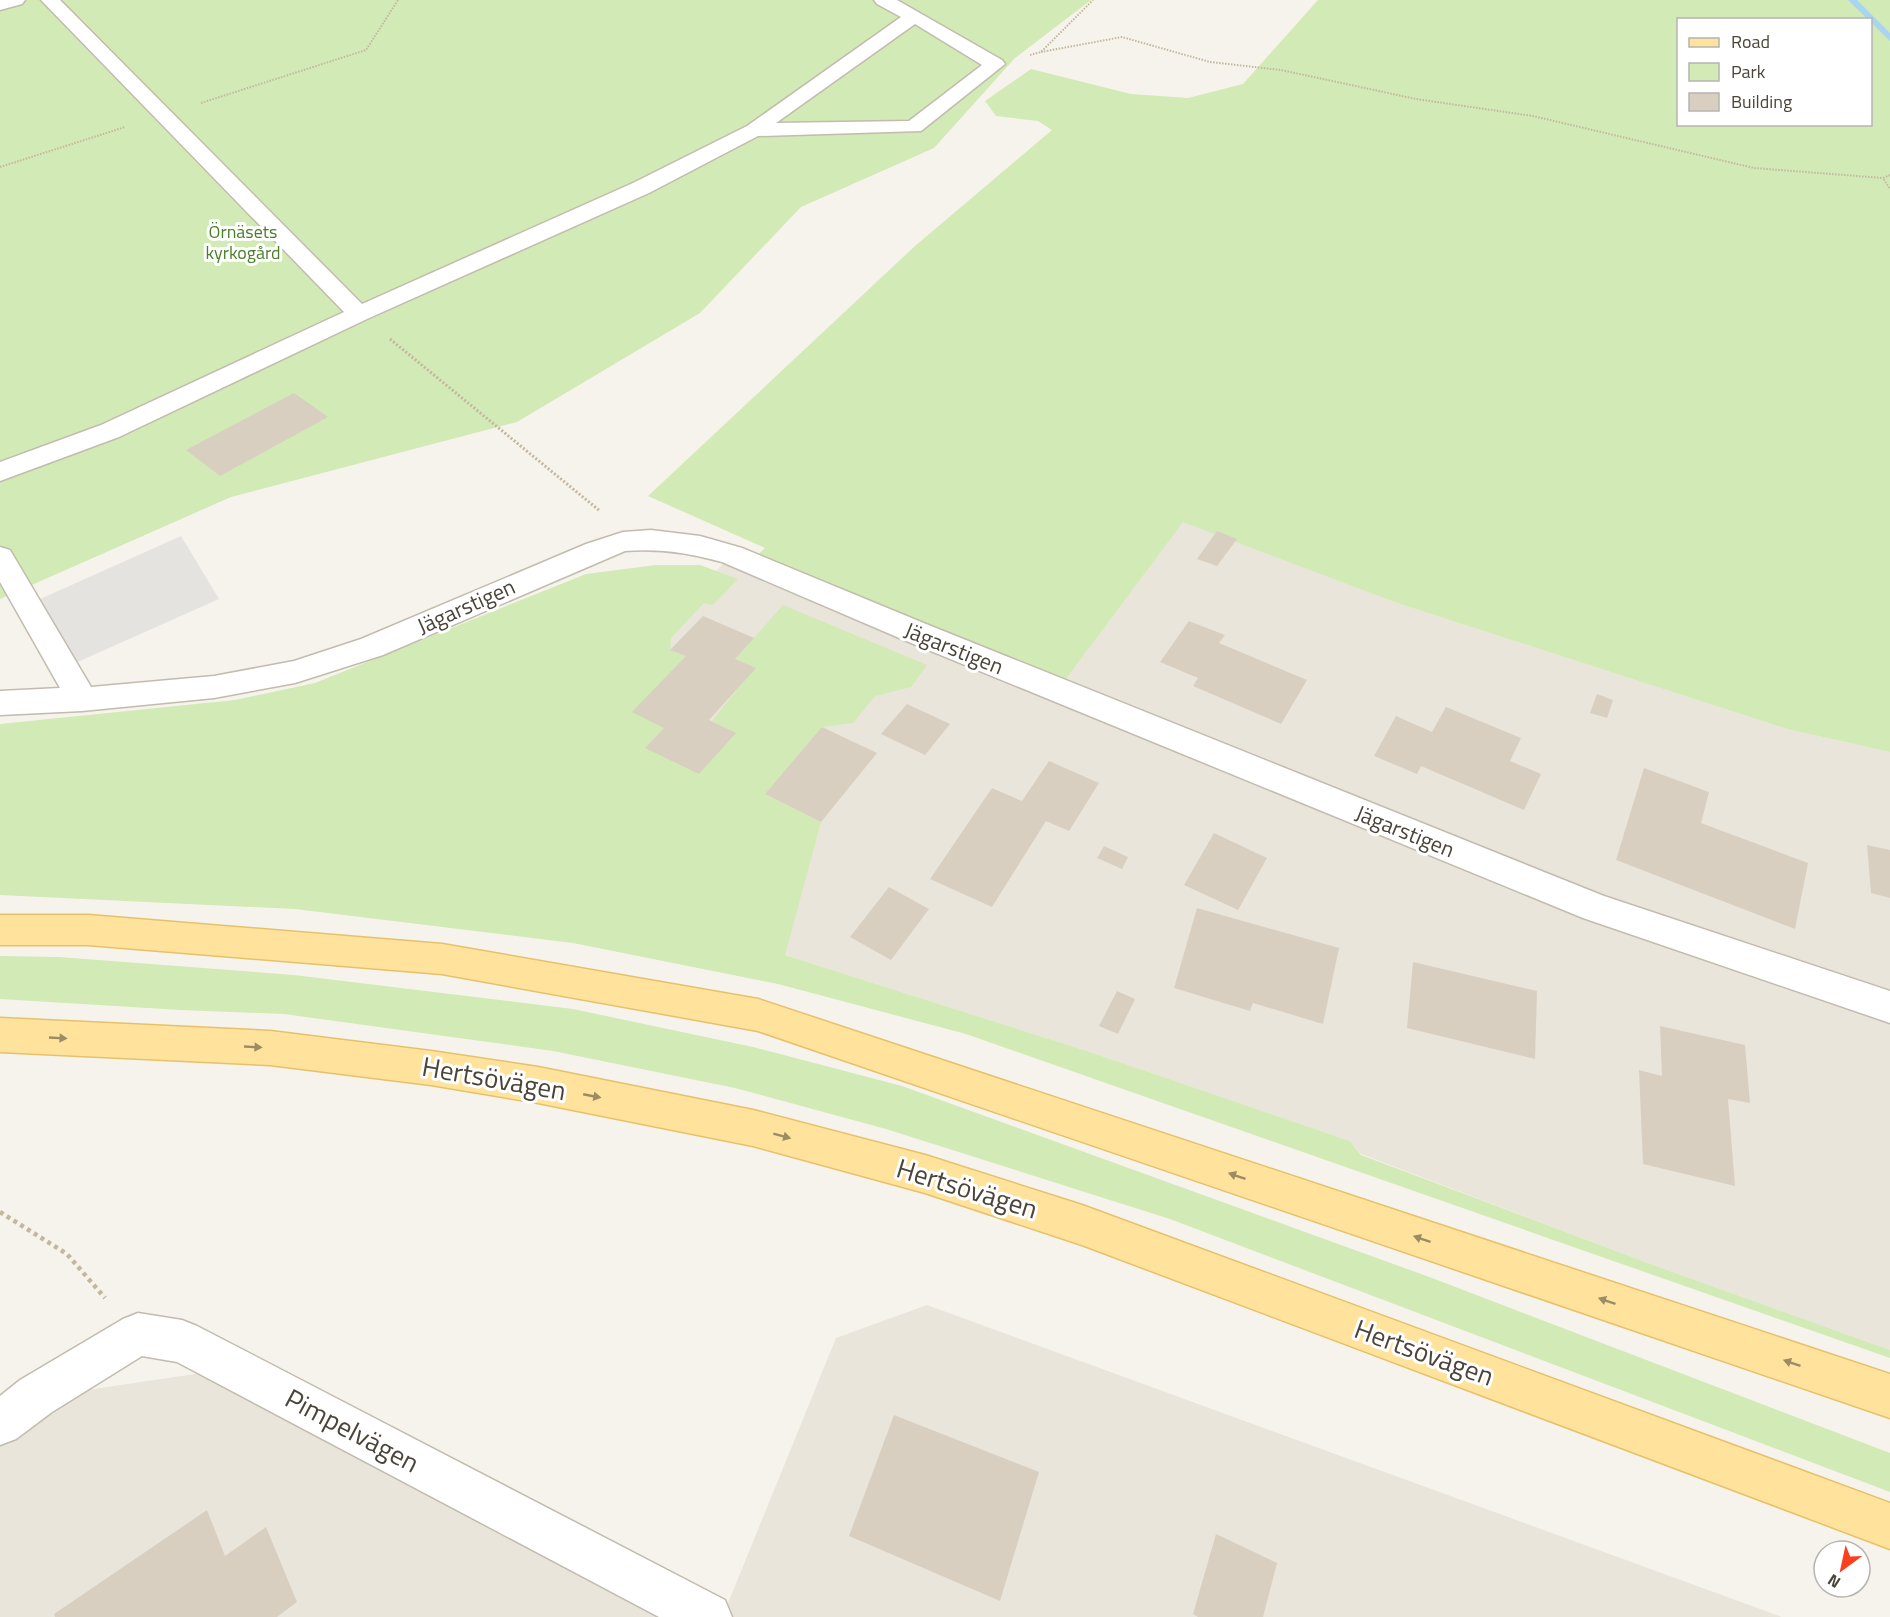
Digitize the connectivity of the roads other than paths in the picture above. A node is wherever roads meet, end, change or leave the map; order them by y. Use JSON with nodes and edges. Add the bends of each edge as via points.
{"nodes":[{"id":1,"x":16,"y":0,"type":"edge"},
{"id":2,"x":50,"y":0,"type":"edge"},
{"id":3,"x":883,"y":0,"type":"edge"},
{"id":4,"x":0,"y":5,"type":"edge"},
{"id":5,"x":914,"y":16,"type":"junction"},
{"id":6,"x":754,"y":130,"type":"junction"},
{"id":7,"x":359,"y":314,"type":"junction"},
{"id":8,"x":0,"y":472,"type":"edge"},
{"id":9,"x":0,"y":557,"type":"edge"},
{"id":10,"x":82,"y":699,"type":"junction"},
{"id":11,"x":0,"y":703,"type":"edge"},
{"id":12,"x":0,"y":930,"type":"edge"},
{"id":13,"x":1890,"y":1007,"type":"edge"},
{"id":14,"x":0,"y":1035,"type":"edge"},
{"id":15,"x":1890,"y":1396,"type":"edge"},
{"id":16,"x":0,"y":1423,"type":"edge"},
{"id":17,"x":1890,"y":1526,"type":"edge"},
{"id":18,"x":707,"y":1617,"type":"edge"}],
"edges":[{"from":1,"to":4,"type":"street"},
{"from":2,"to":7,"type":"street"},
{"from":3,"to":5,"type":"street"},
{"from":5,"to":6,"type":"street"},
{"from":5,"to":6,"type":"street","via":[[995,64],[914,127]]},
{"from":6,"to":7,"type":"street","via":[[640,188]]},
{"from":7,"to":8,"type":"street","via":[[110,431]]},
{"from":9,"to":10,"type":"street"},
{"from":10,"to":11,"type":"street","name":"Jägarstigen"},
{"from":10,"to":13,"type":"street","name":"Jägarstigen","via":[[214,687],[295,672],[372,647],[596,551],[636,540],[664,539],[732,555],[1595,908]]},
{"from":15,"to":12,"type":"main road","one_way":true,"via":[[758,1015],[442,959],[88,930]]},
{"from":14,"to":17,"type":"main road","name":"Hertsövägen","one_way":true,"via":[[270,1048],[408,1065],[538,1085],[753,1128],[925,1174],[1082,1226]]},
{"from":16,"to":18,"type":"street","name":"Pimpelvägen","via":[[36,1396],[138,1334],[182,1341]]}]}
